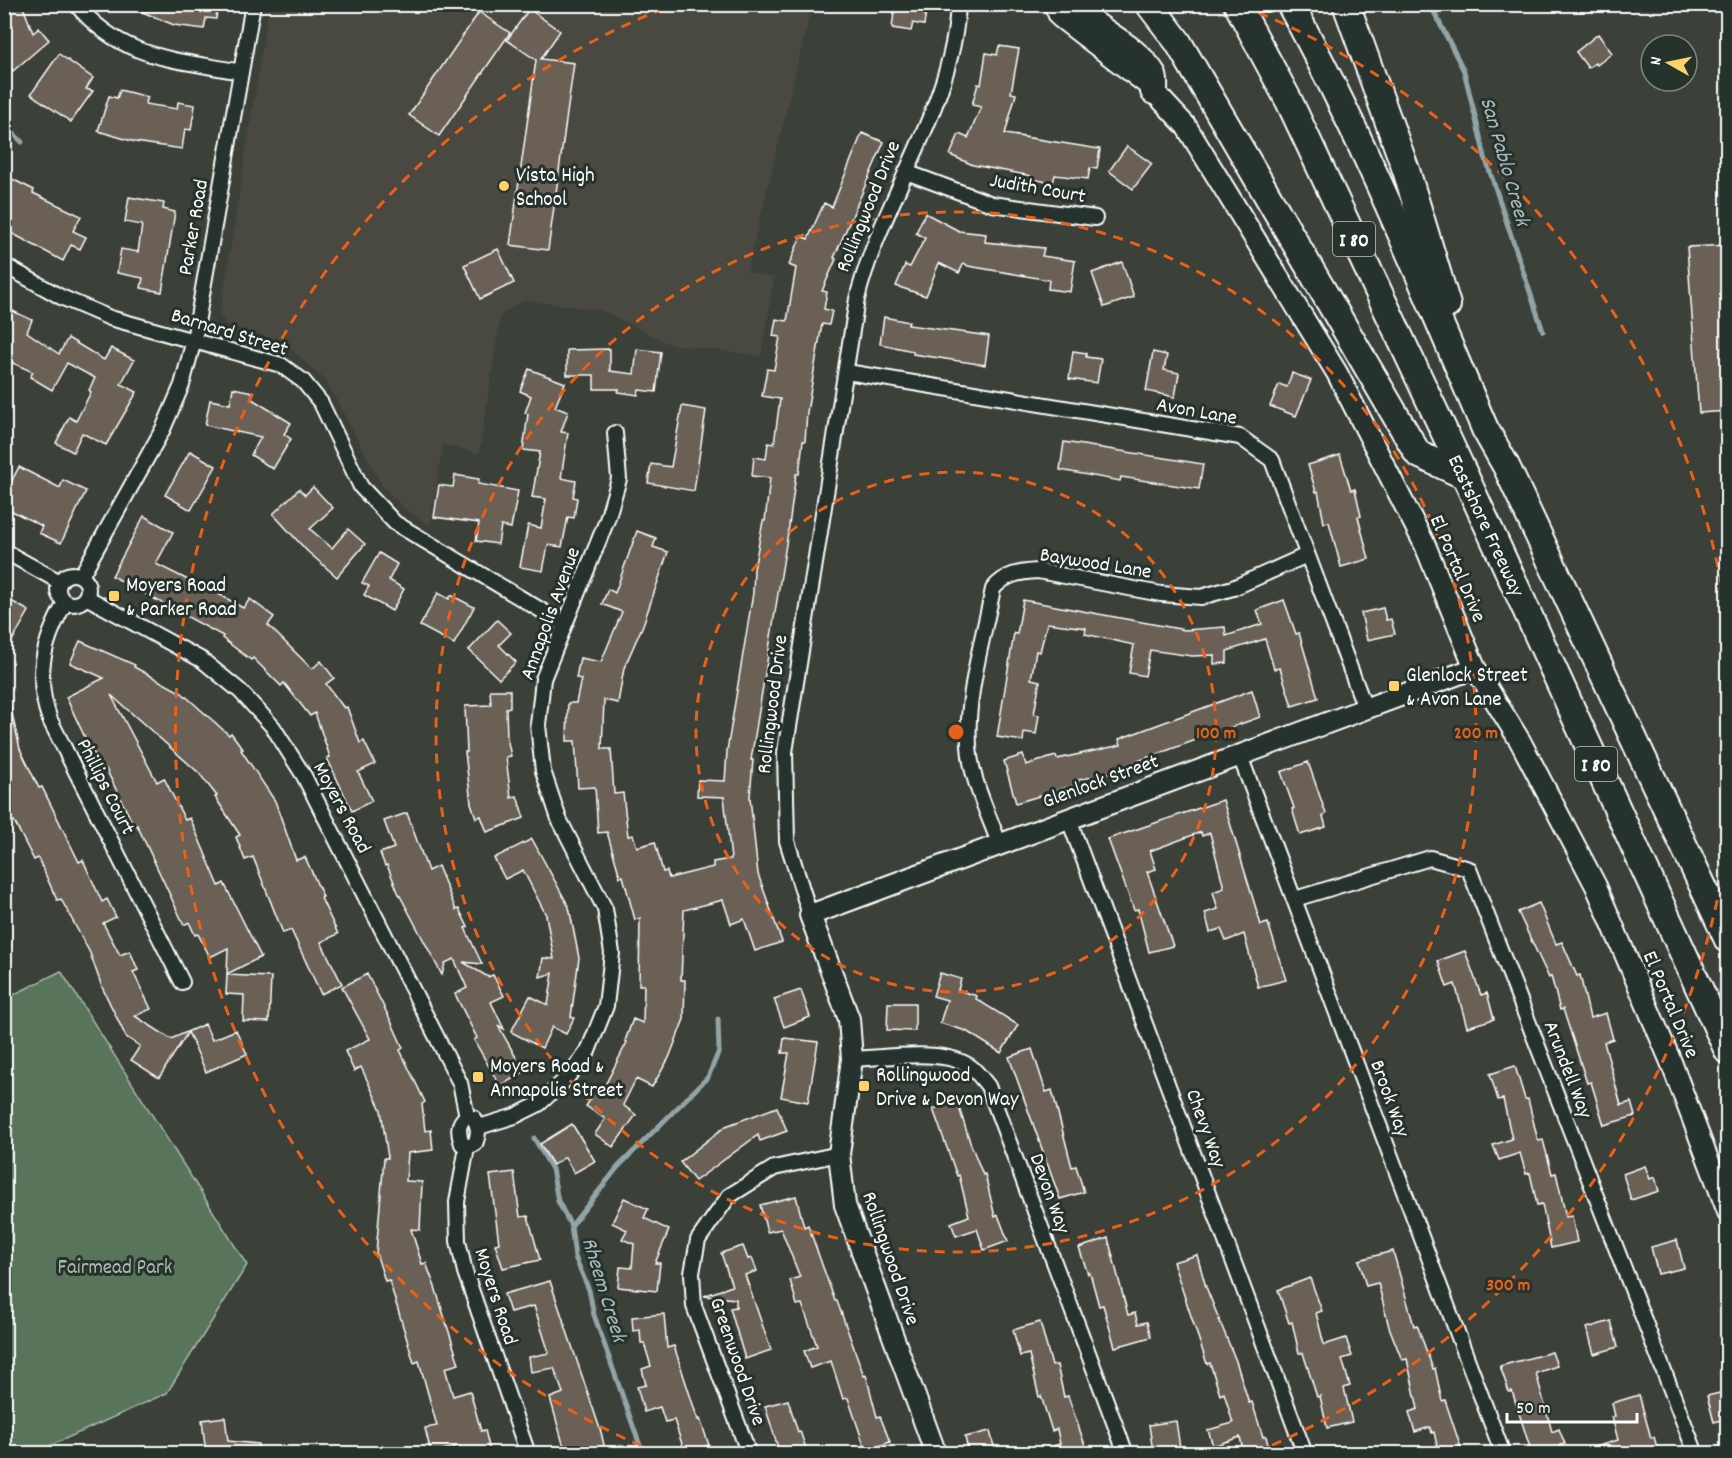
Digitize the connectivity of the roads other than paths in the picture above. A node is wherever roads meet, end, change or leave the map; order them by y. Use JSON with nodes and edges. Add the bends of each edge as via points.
{"nodes":[{"id":1,"x":76,"y":4,"type":"edge"},
{"id":2,"x":253,"y":4,"type":"edge"},
{"id":3,"x":958,"y":4,"type":"edge"},
{"id":4,"x":1054,"y":4,"type":"edge"},
{"id":5,"x":1070,"y":4,"type":"edge"},
{"id":6,"x":1149,"y":4,"type":"edge"},
{"id":7,"x":1237,"y":4,"type":"edge"},
{"id":8,"x":1290,"y":4,"type":"edge"},
{"id":9,"x":1346,"y":4,"type":"edge"},
{"id":10,"x":241,"y":72,"type":"junction"},
{"id":11,"x":1154,"y":91,"type":"junction"},
{"id":12,"x":906,"y":172,"type":"junction"},
{"id":13,"x":1095,"y":218,"type":"dead end"},
{"id":14,"x":4,"y":265,"type":"edge"},
{"id":15,"x":194,"y":340,"type":"junction"},
{"id":16,"x":847,"y":372,"type":"junction"},
{"id":17,"x":1485,"y":429,"type":"junction"},
{"id":18,"x":615,"y":434,"type":"dead end"},
{"id":19,"x":1465,"y":476,"type":"junction"},
{"id":20,"x":4,"y":551,"type":"edge"},
{"id":21,"x":1306,"y":555,"type":"junction"},
{"id":22,"x":81,"y":576,"type":"junction"},
{"id":23,"x":60,"y":582,"type":"junction"},
{"id":24,"x":86,"y":597,"type":"junction"},
{"id":25,"x":65,"y":603,"type":"junction"},
{"id":26,"x":564,"y":624,"type":"junction"},
{"id":27,"x":1475,"y":668,"type":"junction"},
{"id":28,"x":1365,"y":708,"type":"junction"},
{"id":29,"x":1240,"y":756,"type":"junction"},
{"id":30,"x":1068,"y":817,"type":"junction"},
{"id":31,"x":999,"y":843,"type":"junction"},
{"id":32,"x":1295,"y":899,"type":"junction"},
{"id":33,"x":810,"y":915,"type":"junction"},
{"id":34,"x":1728,"y":940,"type":"edge"},
{"id":35,"x":182,"y":982,"type":"dead end"},
{"id":36,"x":1728,"y":1051,"type":"edge"},
{"id":37,"x":852,"y":1059,"type":"junction"},
{"id":38,"x":467,"y":1116,"type":"junction"},
{"id":39,"x":478,"y":1127,"type":"junction"},
{"id":40,"x":467,"y":1147,"type":"junction"},
{"id":41,"x":839,"y":1154,"type":"junction"},
{"id":42,"x":1728,"y":1212,"type":"edge"},
{"id":43,"x":528,"y":1454,"type":"edge"},
{"id":44,"x":750,"y":1454,"type":"edge"},
{"id":45,"x":936,"y":1454,"type":"edge"},
{"id":46,"x":1126,"y":1454,"type":"edge"},
{"id":47,"x":1305,"y":1454,"type":"edge"},
{"id":48,"x":1503,"y":1454,"type":"edge"},
{"id":49,"x":1696,"y":1454,"type":"edge"}],
"edges":[{"from":1,"to":10,"type":"street","via":[[100,30],[138,52]]},
{"from":2,"to":10,"type":"street","name":"Parker Road"},
{"from":3,"to":12,"type":"street","name":"Rollingwood Drive","via":[[949,65]]},
{"from":4,"to":11,"type":"main road","name":"El Portal Drive","via":[[1060,17]]},
{"from":5,"to":11,"type":"highway","via":[[1151,72]]},
{"from":6,"to":19,"type":"highway","via":[[1178,42],[1418,454]]},
{"from":7,"to":19,"type":"highway","name":"Eastshore Freeway","number":"I 80","via":[[1289,100]]},
{"from":8,"to":17,"type":"highway","name":"Eastshore Freeway","number":"I 80","via":[[1375,173]]},
{"from":9,"to":17,"type":"highway","via":[[1406,170]]},
{"from":10,"to":15,"type":"street","name":"Parker Road"},
{"from":11,"to":27,"type":"main road","name":"El Portal Drive","via":[[1186,126],[1337,373],[1425,545]]},
{"from":12,"to":13,"type":"street","name":"Judith Court","via":[[992,204]]},
{"from":12,"to":16,"type":"street","name":"Rollingwood Drive","via":[[866,263]]},
{"from":14,"to":15,"type":"street","name":"Barnard Street","via":[[61,297],[110,318]]},
{"from":15,"to":22,"type":"street","name":"Parker Road","via":[[182,385],[163,429]]},
{"from":15,"to":26,"type":"street","name":"Barnard Street","via":[[280,365],[303,381],[321,403],[361,487],[394,523]]},
{"from":16,"to":21,"type":"street","name":"Avon Lane","via":[[1240,437],[1272,460]]},
{"from":16,"to":33,"type":"street","name":"Rollingwood Drive","via":[[785,752],[787,841]]},
{"from":17,"to":34,"type":"highway","name":"Eastshore Freeway","number":"I 80","via":[[1506,466]]},
{"from":18,"to":26,"type":"street","name":"Annapolis Avenue","via":[[618,479],[607,519]]},
{"from":19,"to":36,"type":"highway","name":"Eastshore Freeway","number":"I 80"},
{"from":20,"to":23,"type":"street"},
{"from":21,"to":28,"type":"street","name":"Avon Lane"},
{"from":21,"to":31,"type":"street","name":"Baywood Lane","via":[[1233,588],[1201,597],[1161,594],[1038,571],[1001,579],[993,588],[971,705],[969,738],[970,758]]},
{"from":22,"to":23,"type":"street","via":[[73,574]]},
{"from":22,"to":24,"type":"street","via":[[88,589]]},
{"from":23,"to":25,"type":"street","via":[[60,597]]},
{"from":24,"to":25,"type":"street","via":[[73,605]]},
{"from":24,"to":38,"type":"street","name":"Moyers Road","via":[[202,660],[240,690],[273,727],[304,776],[460,1083]]},
{"from":25,"to":35,"type":"street","name":"Phillips Court","via":[[45,648],[41,697]]},
{"from":26,"to":39,"type":"street","name":"Annapolis Avenue","via":[[543,679],[538,725],[543,771],[559,819],[605,909],[612,953],[611,980],[606,1006],[588,1051],[566,1079],[539,1104]]},
{"from":27,"to":28,"type":"main road","name":"Glenlock Street"},
{"from":27,"to":42,"type":"main road","name":"El Portal Drive","via":[[1520,741],[1596,886],[1671,1062]]},
{"from":28,"to":29,"type":"main road","name":"Glenlock Street"},
{"from":29,"to":30,"type":"main road","name":"Glenlock Street"},
{"from":29,"to":32,"type":"street","name":"Brook Way"},
{"from":30,"to":31,"type":"main road","name":"Glenlock Street"},
{"from":30,"to":47,"type":"street","name":"Chevy Way"},
{"from":31,"to":33,"type":"main road","name":"Glenlock Street"},
{"from":32,"to":48,"type":"street","name":"Brook Way"},
{"from":32,"to":49,"type":"street","name":"Arundell Way","via":[[1430,858],[1469,869]]},
{"from":33,"to":37,"type":"main road","name":"Rollingwood Drive","via":[[849,1019]]},
{"from":37,"to":41,"type":"main road","name":"Rollingwood Drive"},
{"from":37,"to":46,"type":"street","name":"Devon Way","via":[[949,1058],[971,1067],[988,1086]]},
{"from":38,"to":39,"type":"street","via":[[474,1118]]},
{"from":38,"to":40,"type":"street","name":"Moyers Road","via":[[459,1127],[462,1144]]},
{"from":39,"to":40,"type":"street","name":"Moyers Road","via":[[475,1144]]},
{"from":40,"to":43,"type":"street","name":"Moyers Road","via":[[457,1202],[458,1240],[465,1272]]},
{"from":41,"to":44,"type":"street","name":"Greenwood Drive","via":[[774,1168],[729,1196],[698,1240],[692,1273],[694,1306]]},
{"from":41,"to":45,"type":"main road","name":"Rollingwood Drive","via":[[845,1205]]}]}
